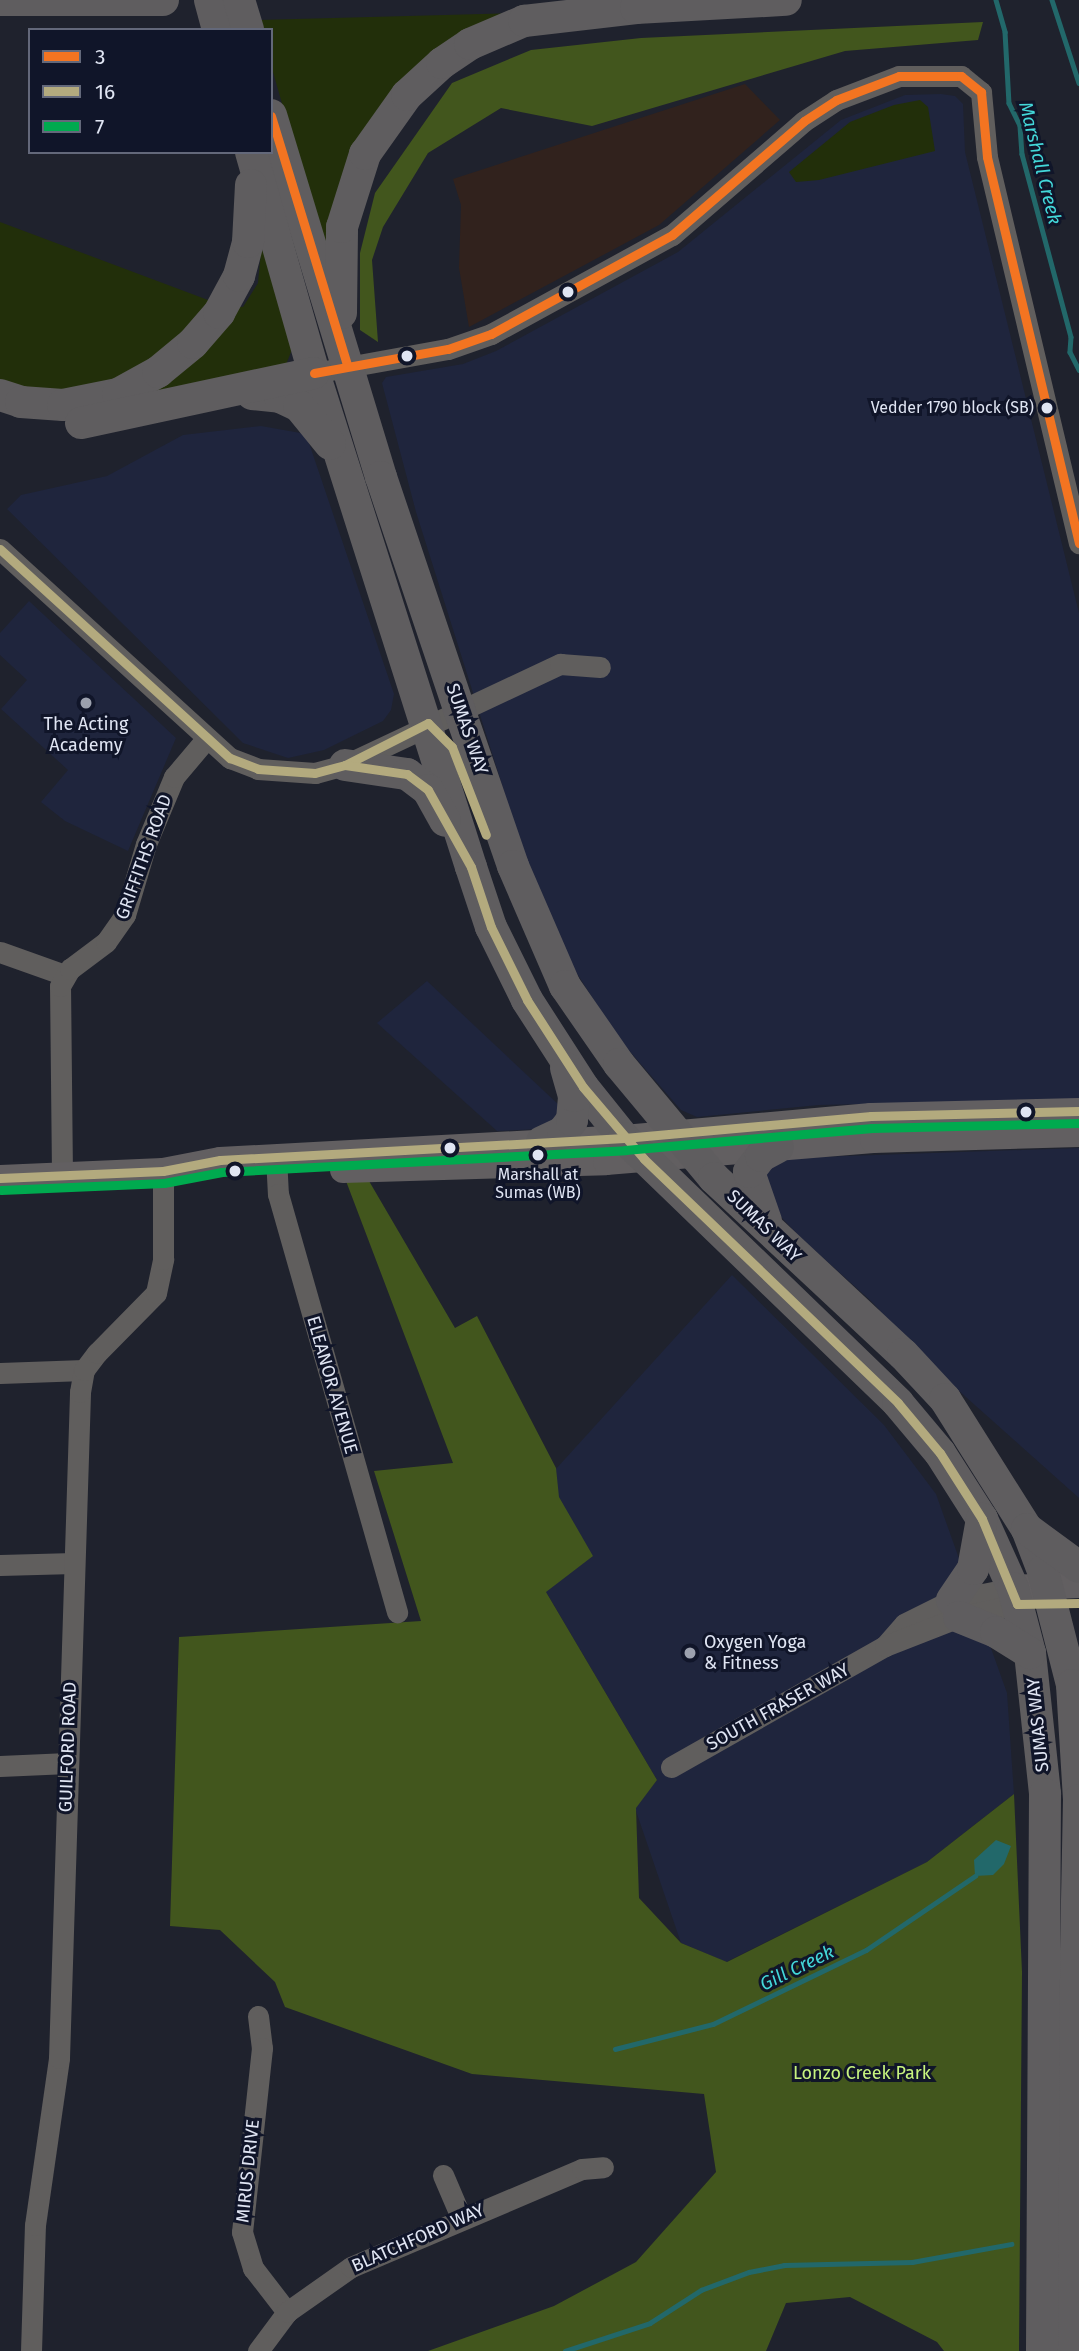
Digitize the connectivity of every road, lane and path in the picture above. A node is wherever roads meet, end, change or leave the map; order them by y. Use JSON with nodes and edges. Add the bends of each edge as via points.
{"nodes":[{"id":1,"x":0,"y":0,"type":"edge"},
{"id":2,"x":162,"y":0,"type":"edge"},
{"id":3,"x":210,"y":0,"type":"edge"},
{"id":4,"x":239,"y":0,"type":"edge"},
{"id":5,"x":786,"y":0,"type":"edge"},
{"id":6,"x":217,"y":28,"type":"edge"},
{"id":7,"x":247,"y":28,"type":"edge"},
{"id":8,"x":273,"y":122,"type":"edge"},
{"id":9,"x":249,"y":154,"type":"edge"},
{"id":10,"x":250,"y":154,"type":"edge"},
{"id":11,"x":345,"y":357,"type":"junction"},
{"id":12,"x":314,"y":373,"type":"junction"},
{"id":13,"x":240,"y":392,"type":"junction"},
{"id":14,"x":0,"y":395,"type":"edge"},
{"id":15,"x":0,"y":413,"type":"edge"},
{"id":16,"x":348,"y":472,"type":"junction"},
{"id":17,"x":1079,"y":543,"type":"edge"},
{"id":18,"x":0,"y":548,"type":"edge"},
{"id":19,"x":600,"y":667,"type":"dead end"},
{"id":20,"x":460,"y":709,"type":"junction"},
{"id":21,"x":428,"y":723,"type":"junction"},
{"id":22,"x":207,"y":738,"type":"junction"},
{"id":23,"x":345,"y":765,"type":"junction"},
{"id":24,"x":513,"y":866,"type":"junction"},
{"id":25,"x":471,"y":867,"type":"junction"},
{"id":26,"x":0,"y":953,"type":"edge"},
{"id":27,"x":65,"y":975,"type":"junction"},
{"id":28,"x":563,"y":1056,"type":"junction"},
{"id":29,"x":1079,"y":1111,"type":"edge"},
{"id":30,"x":1079,"y":1134,"type":"edge"},
{"id":31,"x":542,"y":1142,"type":"junction"},
{"id":32,"x":685,"y":1144,"type":"junction"},
{"id":33,"x":778,"y":1147,"type":"junction"},
{"id":34,"x":634,"y":1149,"type":"junction"},
{"id":35,"x":277,"y":1165,"type":"junction"},
{"id":36,"x":170,"y":1171,"type":"junction"},
{"id":37,"x":62,"y":1175,"type":"junction"},
{"id":38,"x":0,"y":1178,"type":"edge"},
{"id":39,"x":770,"y":1232,"type":"junction"},
{"id":40,"x":84,"y":1370,"type":"junction"},
{"id":41,"x":0,"y":1373,"type":"edge"},
{"id":42,"x":982,"y":1519,"type":"junction"},
{"id":43,"x":1027,"y":1529,"type":"junction"},
{"id":44,"x":74,"y":1563,"type":"junction"},
{"id":45,"x":0,"y":1565,"type":"edge"},
{"id":46,"x":1079,"y":1567,"type":"edge"},
{"id":47,"x":1079,"y":1585,"type":"edge"},
{"id":48,"x":1040,"y":1598,"type":"edge"},
{"id":49,"x":956,"y":1608,"type":"junction"},
{"id":50,"x":397,"y":1612,"type":"dead end"},
{"id":51,"x":1030,"y":1653,"type":"junction"},
{"id":52,"x":1075,"y":1677,"type":"edge"},
{"id":53,"x":68,"y":1763,"type":"junction"},
{"id":54,"x":0,"y":1766,"type":"edge"},
{"id":55,"x":671,"y":1768,"type":"dead end"},
{"id":56,"x":1078,"y":1985,"type":"edge"},
{"id":57,"x":258,"y":2016,"type":"dead end"},
{"id":58,"x":1072,"y":2153,"type":"junction"},
{"id":59,"x":603,"y":2167,"type":"dead end"},
{"id":60,"x":443,"y":2175,"type":"dead end"},
{"id":61,"x":461,"y":2217,"type":"junction"},
{"id":62,"x":1079,"y":2282,"type":"edge"},
{"id":63,"x":287,"y":2312,"type":"junction"},
{"id":64,"x":31,"y":2351,"type":"edge"},
{"id":65,"x":258,"y":2351,"type":"edge"},
{"id":66,"x":1042,"y":2351,"type":"edge"},
{"id":67,"x":1068,"y":2351,"type":"edge"}],
"edges":[{"from":1,"to":2,"type":"highway"},
{"from":3,"to":6,"type":"highway"},
{"from":4,"to":7,"type":"highway"},
{"from":5,"to":11,"type":"highway","via":[[636,8],[524,21],[470,44],[442,63],[383,124],[350,193],[342,227]]},
{"from":8,"to":11,"type":"highway","name":"SUMAS WAY"},
{"from":9,"to":14,"type":"highway","via":[[252,199],[239,276],[219,313],[194,343],[159,372],[118,394],[63,405],[21,402]]},
{"from":10,"to":12,"type":"highway","name":"SUMAS WAY"},
{"from":11,"to":12,"type":"street"},
{"from":11,"to":17,"type":"street","via":[[448,349],[513,322],[672,234],[804,121],[852,92],[884,80],[950,74],[970,80],[981,92],[987,157]]},
{"from":11,"to":20,"type":"highway","name":"SUMAS WAY"},
{"from":12,"to":13,"type":"highway"},
{"from":12,"to":16,"type":"highway","name":"SUMAS WAY"},
{"from":13,"to":15,"type":"highway","via":[[85,423],[42,423]]},
{"from":13,"to":16,"type":"highway","via":[[280,397],[299,405]]},
{"from":16,"to":21,"type":"highway","name":"SUMAS WAY"},
{"from":18,"to":22,"type":"street"},
{"from":19,"to":20,"type":"street","via":[[559,664]]},
{"from":20,"to":21,"type":"street"},
{"from":20,"to":24,"type":"highway","name":"SUMAS WAY"},
{"from":21,"to":23,"type":"street"},
{"from":21,"to":24,"type":"highway","via":[[452,747],[479,827]]},
{"from":21,"to":25,"type":"highway","name":"SUMAS WAY"},
{"from":22,"to":23,"type":"street","via":[[230,758],[258,769],[315,773]]},
{"from":22,"to":27,"type":"street","name":"GRIFFITHS ROAD","via":[[174,777],[121,923],[106,942]]},
{"from":23,"to":25,"type":"highway","via":[[390,769],[419,781]]},
{"from":24,"to":32,"type":"highway","name":"SUMAS WAY","via":[[565,986],[619,1064]]},
{"from":25,"to":28,"type":"highway","name":"SUMAS WAY","via":[[491,927]]},
{"from":26,"to":27,"type":"street"},
{"from":27,"to":37,"type":"street","via":[[58,998]]},
{"from":28,"to":31,"type":"highway","via":[[574,1096],[572,1120],[563,1132]]},
{"from":28,"to":34,"type":"highway","name":"SUMAS WAY"},
{"from":29,"to":32,"type":"main road","via":[[871,1116]]},
{"from":30,"to":33,"type":"main road"},
{"from":31,"to":34,"type":"main road"},
{"from":31,"to":35,"type":"main road"},
{"from":32,"to":33,"type":"main road"},
{"from":32,"to":34,"type":"main road"},
{"from":32,"to":39,"type":"highway","name":"SUMAS WAY"},
{"from":33,"to":39,"type":"highway","via":[[761,1156],[749,1172]]},
{"from":34,"to":35,"type":"main road"},
{"from":34,"to":42,"type":"highway","name":"SUMAS WAY","via":[[898,1403],[940,1453]]},
{"from":35,"to":36,"type":"main road"},
{"from":35,"to":50,"type":"street","name":"ELEANOR AVENUE","via":[[278,1194]]},
{"from":36,"to":37,"type":"main road"},
{"from":36,"to":40,"type":"street","via":[[156,1293]]},
{"from":37,"to":38,"type":"main road"},
{"from":39,"to":43,"type":"highway","name":"SUMAS WAY","via":[[903,1354],[945,1399]]},
{"from":40,"to":41,"type":"street"},
{"from":40,"to":44,"type":"street","name":"GUILFORD ROAD"},
{"from":42,"to":48,"type":"highway","name":"SUMAS WAY"},
{"from":42,"to":49,"type":"highway","via":[[973,1569]]},
{"from":43,"to":46,"type":"highway"},
{"from":43,"to":48,"type":"highway","name":"SUMAS WAY"},
{"from":44,"to":45,"type":"street"},
{"from":44,"to":53,"type":"street","name":"GUILFORD ROAD"},
{"from":47,"to":48,"type":"main road","name":"SOUTH FRASER WAY"},
{"from":48,"to":49,"type":"street","name":"SOUTH FRASER WAY"},
{"from":48,"to":51,"type":"highway","name":"SUMAS WAY"},
{"from":48,"to":52,"type":"highway","name":"SUMAS WAY"},
{"from":48,"to":56,"type":"highway","via":[[1055,1706]]},
{"from":49,"to":51,"type":"highway"},
{"from":49,"to":55,"type":"street","name":"SOUTH FRASER WAY"},
{"from":51,"to":66,"type":"highway","name":"SUMAS WAY","via":[[1045,1794]]},
{"from":52,"to":56,"type":"highway","name":"SUMAS WAY"},
{"from":53,"to":54,"type":"street"},
{"from":53,"to":64,"type":"street","name":"GUILFORD ROAD","via":[[58,2058],[36,2214]]},
{"from":56,"to":58,"type":"highway","name":"SUMAS WAY"},
{"from":57,"to":63,"type":"street","name":"MIRUS DRIVE","via":[[262,2048],[242,2232],[253,2268]]},
{"from":58,"to":62,"type":"highway"},
{"from":58,"to":67,"type":"highway","name":"SUMAS WAY"},
{"from":59,"to":61,"type":"street","name":"BLATCHFORD WAY","via":[[582,2169]]},
{"from":60,"to":61,"type":"street"},
{"from":61,"to":63,"type":"street","name":"BLATCHFORD WAY","via":[[351,2267]]},
{"from":63,"to":65,"type":"street","name":"BLATCHFORD WAY"}]}
